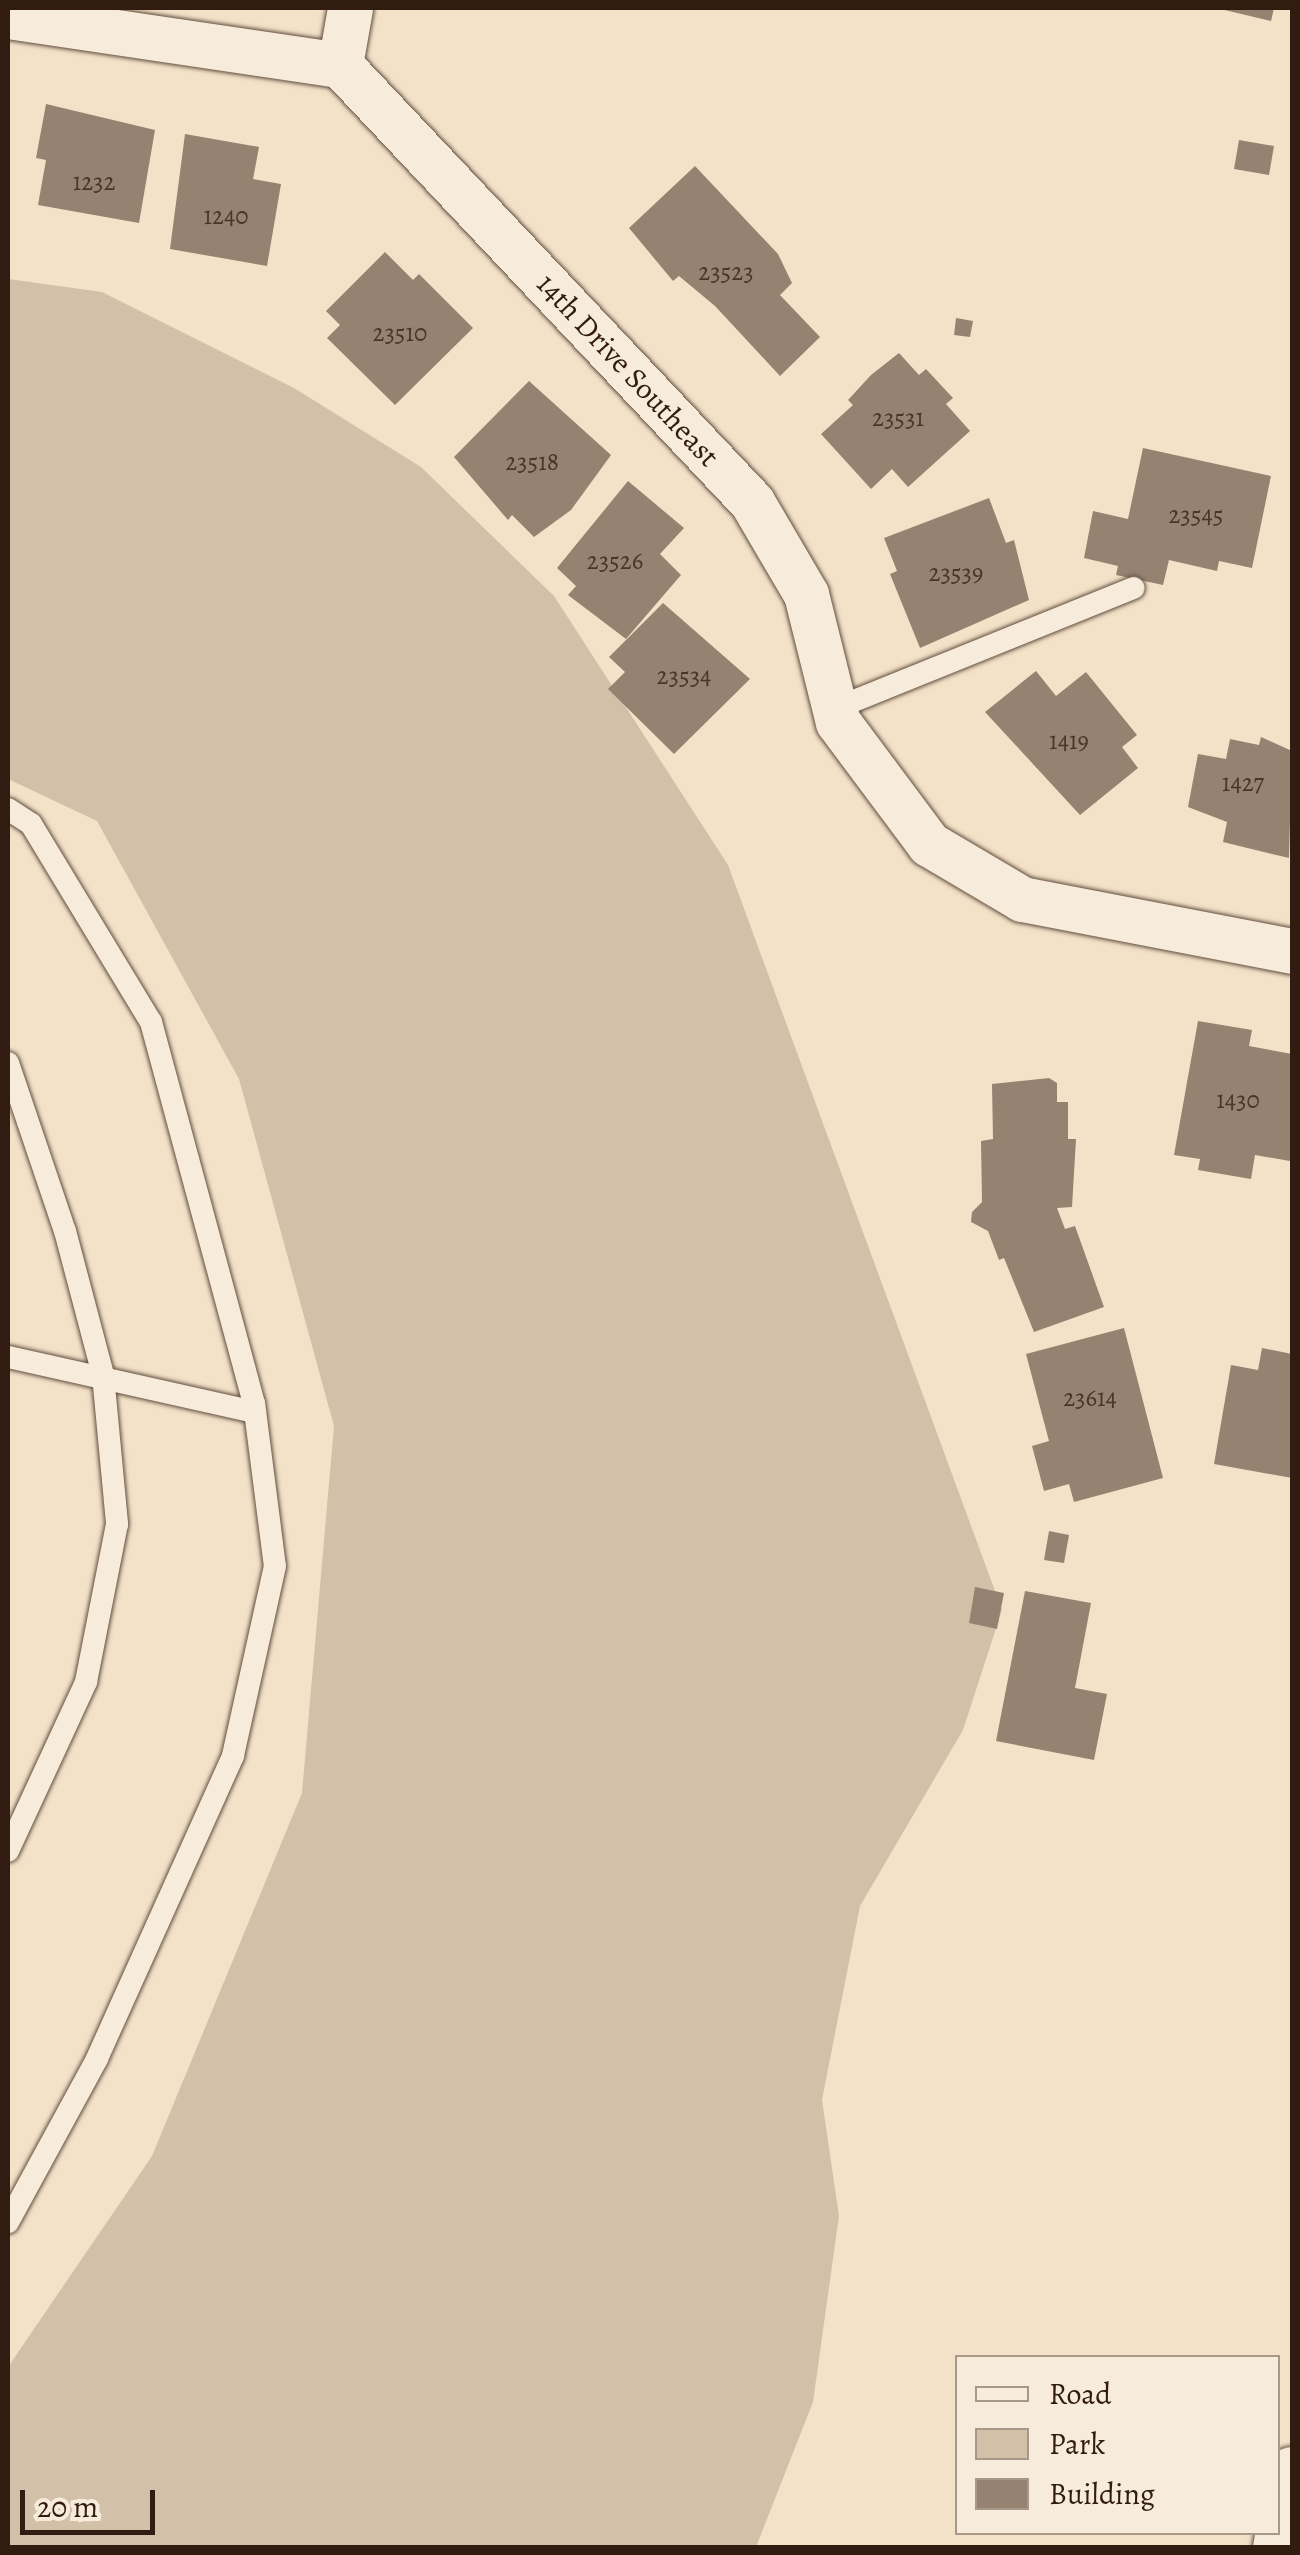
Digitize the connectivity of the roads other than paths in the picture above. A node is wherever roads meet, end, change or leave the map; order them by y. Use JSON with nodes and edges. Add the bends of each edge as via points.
{"nodes":[{"id":1,"x":350,"y":8,"type":"edge"},
{"id":2,"x":8,"y":16,"type":"edge"},
{"id":3,"x":340,"y":65,"type":"junction"},
{"id":4,"x":1134,"y":588,"type":"dead end"},
{"id":5,"x":836,"y":716,"type":"junction"},
{"id":6,"x":8,"y":809,"type":"edge"},
{"id":7,"x":1292,"y":950,"type":"edge"},
{"id":8,"x":8,"y":1064,"type":"edge"},
{"id":9,"x":8,"y":1356,"type":"edge"},
{"id":10,"x":103,"y":1375,"type":"junction"},
{"id":11,"x":255,"y":1412,"type":"junction"},
{"id":12,"x":8,"y":1851,"type":"edge"},
{"id":13,"x":8,"y":2222,"type":"edge"},
{"id":14,"x":1292,"y":2474,"type":"edge"},
{"id":15,"x":1280,"y":2548,"type":"edge"}],
"edges":[{"from":1,"to":3,"type":"street"},
{"from":2,"to":3,"type":"street"},
{"from":3,"to":5,"type":"street","name":"14th Drive Southeast","via":[[752,502],[806,594]]},
{"from":4,"to":5,"type":"lane"},
{"from":5,"to":7,"type":"street","via":[[928,844],[1022,900]]},
{"from":6,"to":11,"type":"lane","via":[[31,824],[151,1022]]},
{"from":8,"to":10,"type":"lane","via":[[65,1231]]},
{"from":9,"to":10,"type":"lane"},
{"from":10,"to":11,"type":"lane"},
{"from":10,"to":12,"type":"lane","via":[[117,1524],[86,1682]]},
{"from":11,"to":13,"type":"lane","via":[[275,1566],[233,1756],[96,2059]]},
{"from":14,"to":15,"type":"street"}]}
